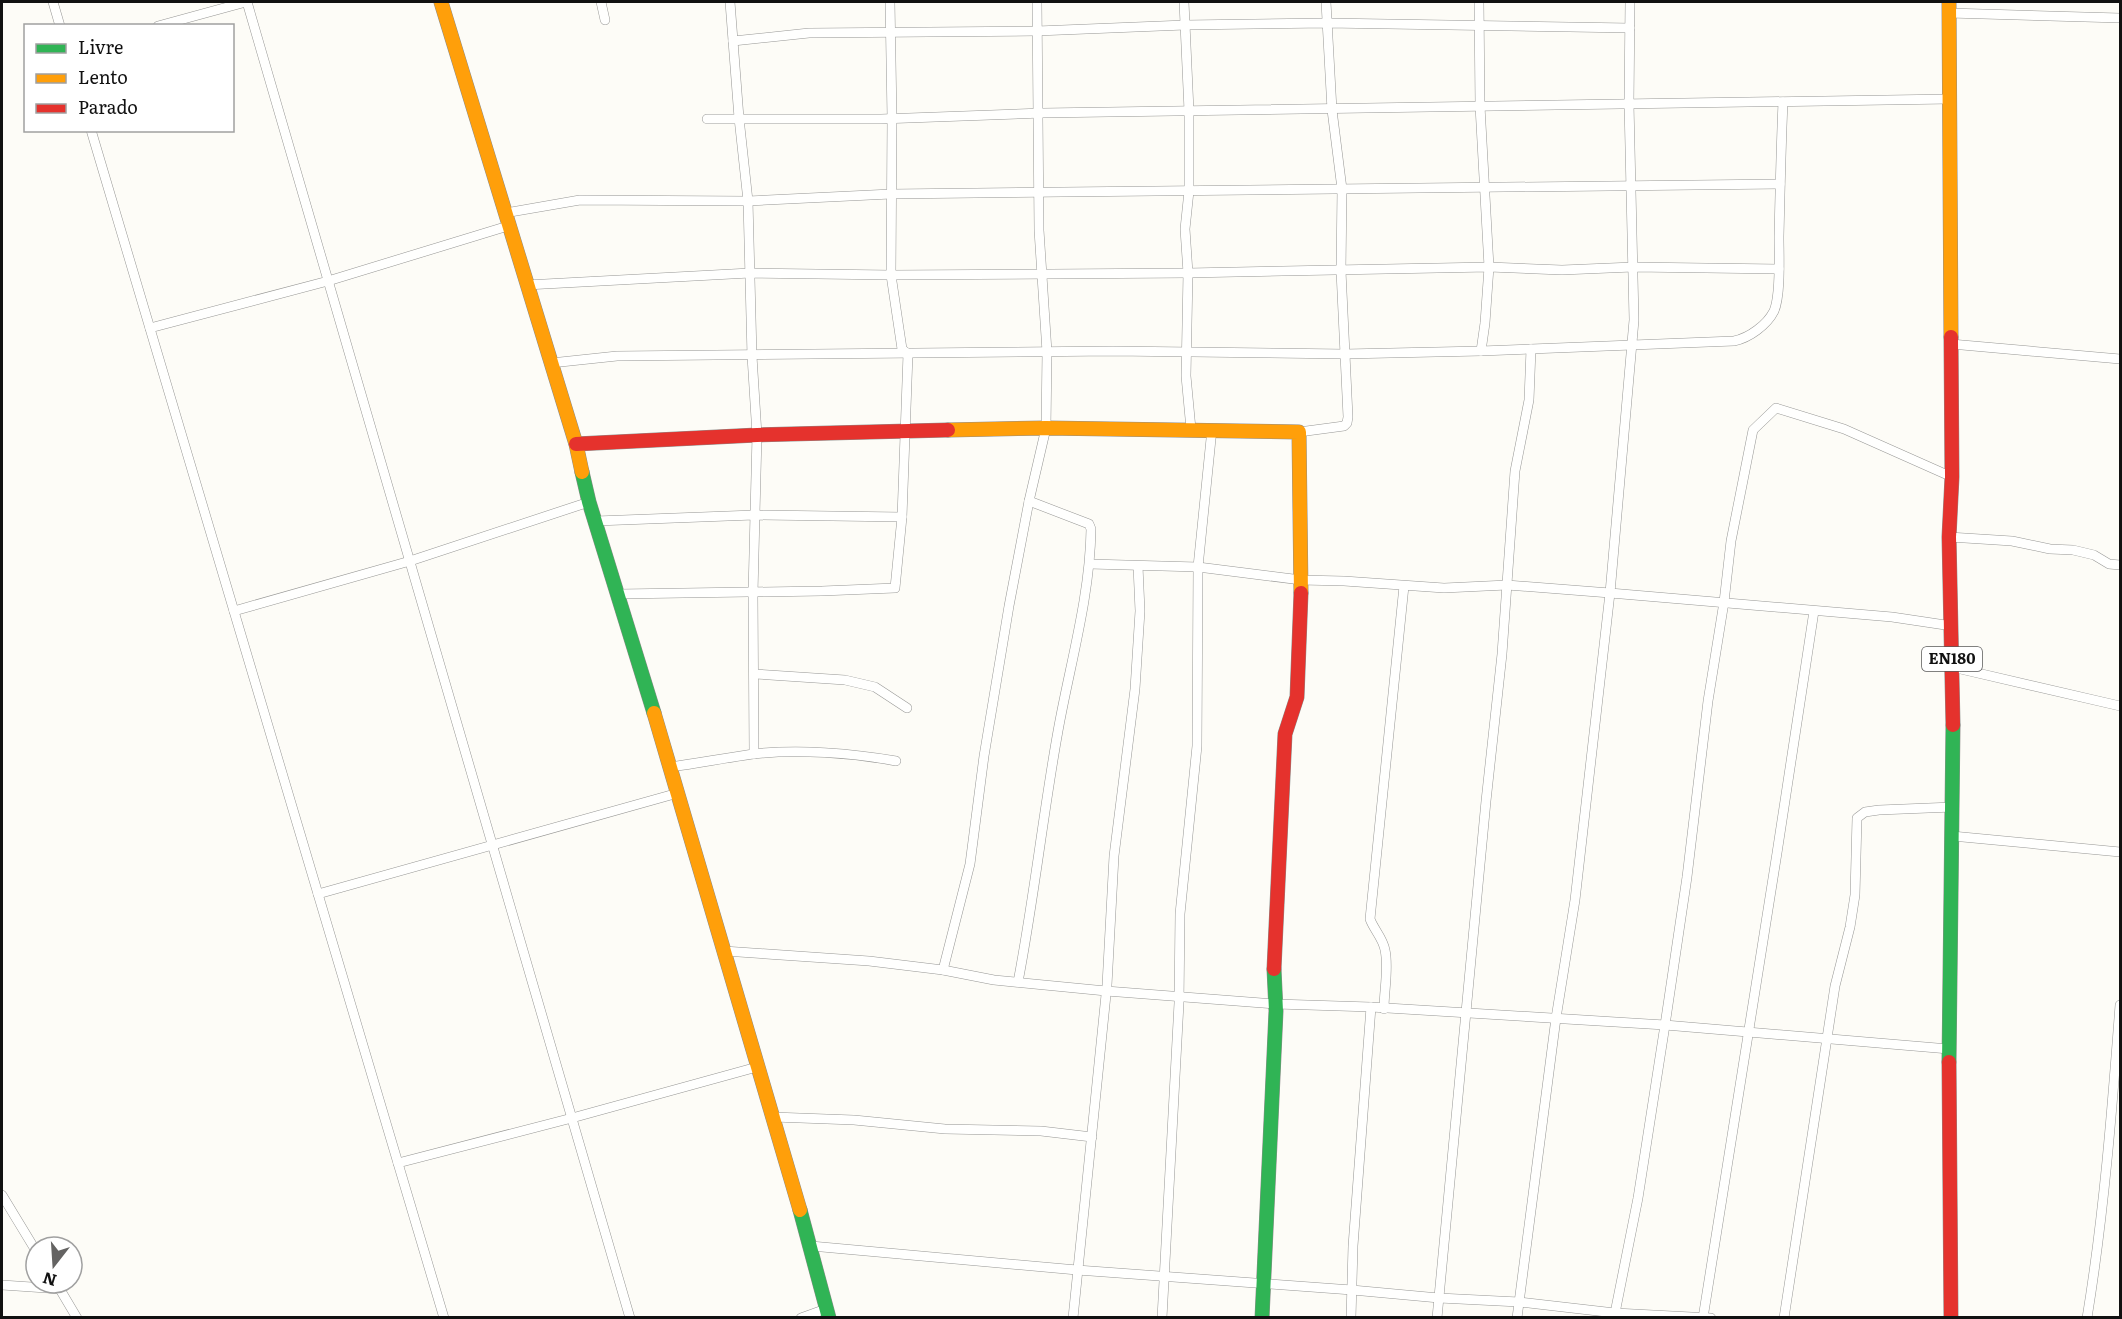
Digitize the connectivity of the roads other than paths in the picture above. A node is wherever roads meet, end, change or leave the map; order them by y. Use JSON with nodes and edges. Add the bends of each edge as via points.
{"nodes":[{"id":1,"x":53,"y":2,"type":"edge"},
{"id":2,"x":246,"y":2,"type":"edge"},
{"id":3,"x":441,"y":2,"type":"edge"},
{"id":4,"x":601,"y":2,"type":"edge"},
{"id":5,"x":730,"y":2,"type":"edge"},
{"id":6,"x":890,"y":2,"type":"edge"},
{"id":7,"x":1037,"y":2,"type":"edge"},
{"id":8,"x":1184,"y":2,"type":"edge"},
{"id":9,"x":1326,"y":2,"type":"edge"},
{"id":10,"x":1479,"y":2,"type":"edge"},
{"id":11,"x":1630,"y":2,"type":"edge"},
{"id":12,"x":1949,"y":7,"type":"edge"},
{"id":13,"x":2121,"y":18,"type":"edge"},
{"id":14,"x":605,"y":20,"type":"dead end"},
{"id":15,"x":1327,"y":23,"type":"junction"},
{"id":16,"x":59,"y":24,"type":"edge"},
{"id":17,"x":165,"y":24,"type":"edge"},
{"id":18,"x":1185,"y":25,"type":"junction"},
{"id":19,"x":1479,"y":26,"type":"junction"},
{"id":20,"x":1630,"y":28,"type":"junction"},
{"id":21,"x":1037,"y":31,"type":"junction"},
{"id":22,"x":890,"y":32,"type":"junction"},
{"id":23,"x":733,"y":41,"type":"junction"},
{"id":24,"x":1949,"y":99,"type":"junction"},
{"id":25,"x":1783,"y":102,"type":"junction"},
{"id":26,"x":1629,"y":104,"type":"junction"},
{"id":27,"x":1480,"y":106,"type":"junction"},
{"id":28,"x":1332,"y":110,"type":"junction"},
{"id":29,"x":1189,"y":111,"type":"junction"},
{"id":30,"x":1038,"y":113,"type":"junction"},
{"id":31,"x":739,"y":118,"type":"junction"},
{"id":32,"x":892,"y":118,"type":"junction"},
{"id":33,"x":707,"y":119,"type":"dead end"},
{"id":34,"x":92,"y":132,"type":"edge"},
{"id":35,"x":1780,"y":184,"type":"junction"},
{"id":36,"x":1631,"y":186,"type":"junction"},
{"id":37,"x":1485,"y":188,"type":"junction"},
{"id":38,"x":1342,"y":189,"type":"junction"},
{"id":39,"x":1189,"y":191,"type":"junction"},
{"id":40,"x":1039,"y":193,"type":"junction"},
{"id":41,"x":891,"y":194,"type":"junction"},
{"id":42,"x":748,"y":201,"type":"junction"},
{"id":43,"x":507,"y":220,"type":"junction"},
{"id":44,"x":1489,"y":267,"type":"junction"},
{"id":45,"x":1633,"y":267,"type":"junction"},
{"id":46,"x":1779,"y":269,"type":"junction"},
{"id":47,"x":1341,"y":271,"type":"junction"},
{"id":48,"x":750,"y":273,"type":"junction"},
{"id":49,"x":1041,"y":273,"type":"junction"},
{"id":50,"x":1188,"y":273,"type":"junction"},
{"id":51,"x":891,"y":275,"type":"junction"},
{"id":52,"x":328,"y":281,"type":"junction"},
{"id":53,"x":526,"y":285,"type":"junction"},
{"id":54,"x":150,"y":328,"type":"junction"},
{"id":55,"x":1951,"y":344,"type":"junction"},
{"id":56,"x":1632,"y":345,"type":"junction"},
{"id":57,"x":1531,"y":348,"type":"junction"},
{"id":58,"x":1188,"y":351,"type":"junction"},
{"id":59,"x":1481,"y":351,"type":"junction"},
{"id":60,"x":1047,"y":352,"type":"junction"},
{"id":61,"x":908,"y":354,"type":"junction"},
{"id":62,"x":1345,"y":354,"type":"junction"},
{"id":63,"x":752,"y":356,"type":"junction"},
{"id":64,"x":2121,"y":359,"type":"edge"},
{"id":65,"x":551,"y":363,"type":"junction"},
{"id":66,"x":1046,"y":428,"type":"junction"},
{"id":67,"x":1191,"y":429,"type":"junction"},
{"id":68,"x":1212,"y":429,"type":"junction"},
{"id":69,"x":904,"y":431,"type":"junction"},
{"id":70,"x":1299,"y":432,"type":"junction"},
{"id":71,"x":757,"y":435,"type":"junction"},
{"id":72,"x":576,"y":444,"type":"junction"},
{"id":73,"x":1952,"y":477,"type":"junction"},
{"id":74,"x":1029,"y":501,"type":"junction"},
{"id":75,"x":589,"y":502,"type":"junction"},
{"id":76,"x":754,"y":515,"type":"junction"},
{"id":77,"x":903,"y":517,"type":"junction"},
{"id":78,"x":596,"y":521,"type":"junction"},
{"id":79,"x":1949,"y":537,"type":"junction"},
{"id":80,"x":410,"y":561,"type":"junction"},
{"id":81,"x":1090,"y":564,"type":"junction"},
{"id":82,"x":2121,"y":565,"type":"edge"},
{"id":83,"x":1138,"y":566,"type":"junction"},
{"id":84,"x":1198,"y":567,"type":"junction"},
{"id":85,"x":1301,"y":580,"type":"junction"},
{"id":86,"x":1507,"y":585,"type":"junction"},
{"id":87,"x":1404,"y":586,"type":"junction"},
{"id":88,"x":1610,"y":592,"type":"junction"},
{"id":89,"x":753,"y":593,"type":"junction"},
{"id":90,"x":619,"y":594,"type":"junction"},
{"id":91,"x":1724,"y":602,"type":"junction"},
{"id":92,"x":234,"y":611,"type":"junction"},
{"id":93,"x":1814,"y":611,"type":"junction"},
{"id":94,"x":1952,"y":626,"type":"junction"},
{"id":95,"x":1952,"y":667,"type":"junction"},
{"id":96,"x":755,"y":674,"type":"junction"},
{"id":97,"x":2121,"y":706,"type":"edge"},
{"id":98,"x":907,"y":708,"type":"dead end"},
{"id":99,"x":754,"y":754,"type":"junction"},
{"id":100,"x":896,"y":761,"type":"dead end"},
{"id":101,"x":671,"y":767,"type":"junction"},
{"id":102,"x":678,"y":793,"type":"junction"},
{"id":103,"x":1953,"y":807,"type":"junction"},
{"id":104,"x":1952,"y":836,"type":"junction"},
{"id":105,"x":492,"y":845,"type":"junction"},
{"id":106,"x":2121,"y":852,"type":"edge"},
{"id":107,"x":318,"y":894,"type":"junction"},
{"id":108,"x":724,"y":951,"type":"junction"},
{"id":109,"x":943,"y":970,"type":"junction"},
{"id":110,"x":1018,"y":982,"type":"junction"},
{"id":111,"x":1106,"y":991,"type":"junction"},
{"id":112,"x":1179,"y":995,"type":"junction"},
{"id":113,"x":1276,"y":1004,"type":"junction"},
{"id":114,"x":2121,"y":1005,"type":"edge"},
{"id":115,"x":1371,"y":1007,"type":"junction"},
{"id":116,"x":1384,"y":1009,"type":"junction"},
{"id":117,"x":1467,"y":1014,"type":"junction"},
{"id":118,"x":1557,"y":1018,"type":"junction"},
{"id":119,"x":1665,"y":1025,"type":"junction"},
{"id":120,"x":1748,"y":1032,"type":"junction"},
{"id":121,"x":1827,"y":1038,"type":"junction"},
{"id":122,"x":1949,"y":1049,"type":"junction"},
{"id":123,"x":757,"y":1067,"type":"junction"},
{"id":124,"x":773,"y":1116,"type":"junction"},
{"id":125,"x":572,"y":1118,"type":"junction"},
{"id":126,"x":1092,"y":1137,"type":"junction"},
{"id":127,"x":398,"y":1162,"type":"junction"},
{"id":128,"x":2,"y":1195,"type":"edge"},
{"id":129,"x":2,"y":1214,"type":"edge"},
{"id":130,"x":13,"y":1215,"type":"junction"},
{"id":131,"x":26,"y":1235,"type":"edge"},
{"id":132,"x":811,"y":1246,"type":"junction"},
{"id":133,"x":1077,"y":1270,"type":"junction"},
{"id":134,"x":1164,"y":1276,"type":"junction"},
{"id":135,"x":2,"y":1285,"type":"edge"},
{"id":136,"x":24,"y":1285,"type":"edge"},
{"id":137,"x":1264,"y":1285,"type":"junction"},
{"id":138,"x":1352,"y":1290,"type":"junction"},
{"id":139,"x":64,"y":1295,"type":"edge"},
{"id":140,"x":1439,"y":1298,"type":"junction"},
{"id":141,"x":1519,"y":1302,"type":"junction"},
{"id":142,"x":827,"y":1313,"type":"edge"},
{"id":143,"x":1614,"y":1315,"type":"edge"},
{"id":144,"x":77,"y":1317,"type":"edge"},
{"id":145,"x":444,"y":1317,"type":"edge"},
{"id":146,"x":630,"y":1317,"type":"edge"},
{"id":147,"x":801,"y":1317,"type":"edge"},
{"id":148,"x":1073,"y":1317,"type":"edge"},
{"id":149,"x":1162,"y":1317,"type":"edge"},
{"id":150,"x":1262,"y":1317,"type":"edge"},
{"id":151,"x":1351,"y":1317,"type":"edge"},
{"id":152,"x":1437,"y":1317,"type":"edge"},
{"id":153,"x":1517,"y":1317,"type":"edge"},
{"id":154,"x":1703,"y":1317,"type":"edge"},
{"id":155,"x":1711,"y":1317,"type":"edge"},
{"id":156,"x":1784,"y":1317,"type":"edge"},
{"id":157,"x":1951,"y":1317,"type":"edge"},
{"id":158,"x":2086,"y":1317,"type":"edge"}],
"edges":[{"from":1,"to":16,"type":"street"},
{"from":2,"to":17,"type":"street"},
{"from":2,"to":52,"type":"street"},
{"from":3,"to":43,"type":"street"},
{"from":4,"to":14,"type":"street"},
{"from":5,"to":23,"type":"street"},
{"from":6,"to":22,"type":"street"},
{"from":7,"to":21,"type":"street"},
{"from":8,"to":18,"type":"street"},
{"from":9,"to":15,"type":"street"},
{"from":10,"to":19,"type":"street"},
{"from":11,"to":20,"type":"street"},
{"from":12,"to":13,"type":"street"},
{"from":12,"to":24,"type":"street","number":"EN180"},
{"from":15,"to":18,"type":"street"},
{"from":15,"to":19,"type":"street"},
{"from":15,"to":28,"type":"street"},
{"from":18,"to":21,"type":"street"},
{"from":18,"to":29,"type":"street"},
{"from":19,"to":20,"type":"street"},
{"from":19,"to":27,"type":"street"},
{"from":20,"to":26,"type":"street"},
{"from":21,"to":22,"type":"street"},
{"from":21,"to":30,"type":"street"},
{"from":22,"to":23,"type":"street","via":[[809,33]]},
{"from":22,"to":32,"type":"street"},
{"from":23,"to":31,"type":"street"},
{"from":24,"to":25,"type":"street"},
{"from":24,"to":55,"type":"street","number":"EN180"},
{"from":25,"to":26,"type":"street"},
{"from":25,"to":35,"type":"street"},
{"from":26,"to":27,"type":"street"},
{"from":26,"to":36,"type":"street"},
{"from":27,"to":28,"type":"street"},
{"from":27,"to":37,"type":"street"},
{"from":28,"to":29,"type":"street"},
{"from":28,"to":38,"type":"street"},
{"from":29,"to":30,"type":"street"},
{"from":29,"to":39,"type":"street"},
{"from":30,"to":32,"type":"street"},
{"from":30,"to":40,"type":"street"},
{"from":31,"to":32,"type":"street"},
{"from":31,"to":33,"type":"street"},
{"from":31,"to":42,"type":"street"},
{"from":32,"to":41,"type":"street"},
{"from":34,"to":54,"type":"street"},
{"from":35,"to":36,"type":"street"},
{"from":35,"to":46,"type":"street"},
{"from":36,"to":37,"type":"street"},
{"from":36,"to":45,"type":"street"},
{"from":37,"to":38,"type":"street"},
{"from":37,"to":44,"type":"street"},
{"from":38,"to":39,"type":"street"},
{"from":38,"to":47,"type":"street"},
{"from":39,"to":40,"type":"street"},
{"from":39,"to":50,"type":"street","via":[[1185,229]]},
{"from":40,"to":41,"type":"street"},
{"from":40,"to":49,"type":"street"},
{"from":41,"to":42,"type":"street"},
{"from":41,"to":51,"type":"street"},
{"from":42,"to":43,"type":"street","via":[[580,200]]},
{"from":42,"to":48,"type":"street"},
{"from":43,"to":52,"type":"street"},
{"from":43,"to":53,"type":"street"},
{"from":44,"to":45,"type":"street"},
{"from":44,"to":47,"type":"street"},
{"from":44,"to":59,"type":"street"},
{"from":45,"to":46,"type":"street"},
{"from":45,"to":56,"type":"street"},
{"from":46,"to":56,"type":"street","via":[[1773,312],[1743,339]]},
{"from":47,"to":50,"type":"street"},
{"from":47,"to":62,"type":"street"},
{"from":48,"to":51,"type":"street"},
{"from":48,"to":53,"type":"street"},
{"from":48,"to":63,"type":"street"},
{"from":49,"to":50,"type":"street"},
{"from":49,"to":51,"type":"street"},
{"from":49,"to":60,"type":"street"},
{"from":50,"to":58,"type":"street"},
{"from":51,"to":61,"type":"street","via":[[902,349]]},
{"from":52,"to":54,"type":"street"},
{"from":52,"to":80,"type":"street"},
{"from":53,"to":65,"type":"street"},
{"from":54,"to":92,"type":"street"},
{"from":55,"to":64,"type":"street"},
{"from":55,"to":73,"type":"street","number":"EN180"},
{"from":56,"to":57,"type":"street"},
{"from":56,"to":88,"type":"street"},
{"from":57,"to":59,"type":"street"},
{"from":57,"to":86,"type":"street","via":[[1529,400],[1515,471]]},
{"from":58,"to":60,"type":"street"},
{"from":58,"to":62,"type":"street"},
{"from":58,"to":67,"type":"street"},
{"from":59,"to":62,"type":"street"},
{"from":60,"to":61,"type":"street"},
{"from":60,"to":66,"type":"street"},
{"from":61,"to":63,"type":"street"},
{"from":61,"to":69,"type":"street"},
{"from":62,"to":70,"type":"street","via":[[1347,423]]},
{"from":63,"to":65,"type":"street","via":[[617,356]]},
{"from":63,"to":71,"type":"street"},
{"from":65,"to":72,"type":"street"},
{"from":66,"to":67,"type":"street"},
{"from":66,"to":69,"type":"street"},
{"from":66,"to":74,"type":"street"},
{"from":67,"to":68,"type":"street"},
{"from":68,"to":70,"type":"street"},
{"from":68,"to":84,"type":"street"},
{"from":69,"to":71,"type":"street"},
{"from":69,"to":77,"type":"street"},
{"from":70,"to":85,"type":"street"},
{"from":71,"to":72,"type":"street"},
{"from":71,"to":76,"type":"street"},
{"from":72,"to":75,"type":"street"},
{"from":73,"to":79,"type":"street","number":"EN180"},
{"from":73,"to":91,"type":"street","via":[[1844,429],[1776,408],[1753,430],[1731,541]]},
{"from":74,"to":81,"type":"street","via":[[1089,524]]},
{"from":74,"to":109,"type":"street","via":[[987,735],[970,864]]},
{"from":75,"to":78,"type":"street"},
{"from":75,"to":80,"type":"street"},
{"from":76,"to":77,"type":"street"},
{"from":76,"to":78,"type":"street"},
{"from":76,"to":89,"type":"street"},
{"from":77,"to":89,"type":"street","via":[[895,588]]},
{"from":78,"to":90,"type":"street"},
{"from":79,"to":82,"type":"street","via":[[2073,550]]},
{"from":79,"to":94,"type":"street","number":"EN180"},
{"from":80,"to":92,"type":"street"},
{"from":80,"to":105,"type":"street"},
{"from":81,"to":83,"type":"street"},
{"from":81,"to":110,"type":"street","via":[[1056,740]]},
{"from":83,"to":84,"type":"street"},
{"from":83,"to":111,"type":"street","via":[[1140,611],[1135,689],[1114,856]]},
{"from":84,"to":85,"type":"street"},
{"from":84,"to":112,"type":"street","via":[[1197,746],[1180,914]]},
{"from":85,"to":87,"type":"street"},
{"from":85,"to":113,"type":"street","via":[[1299,679],[1285,734],[1274,970]]},
{"from":86,"to":87,"type":"street"},
{"from":86,"to":88,"type":"street"},
{"from":86,"to":117,"type":"street"},
{"from":87,"to":116,"type":"street","via":[[1371,919],[1386,951]]},
{"from":88,"to":91,"type":"street"},
{"from":88,"to":118,"type":"street","via":[[1575,900]]},
{"from":89,"to":90,"type":"street"},
{"from":89,"to":96,"type":"street"},
{"from":90,"to":101,"type":"street"},
{"from":91,"to":93,"type":"street"},
{"from":91,"to":119,"type":"street"},
{"from":92,"to":107,"type":"street"},
{"from":93,"to":94,"type":"street"},
{"from":93,"to":120,"type":"street"},
{"from":94,"to":95,"type":"street","number":"EN180"},
{"from":95,"to":97,"type":"street"},
{"from":95,"to":103,"type":"street","number":"EN180"},
{"from":96,"to":98,"type":"street","via":[[845,680],[875,687]]},
{"from":96,"to":99,"type":"street"},
{"from":99,"to":100,"type":"street","via":[[861,754]]},
{"from":99,"to":101,"type":"street"},
{"from":101,"to":102,"type":"street"},
{"from":102,"to":105,"type":"street"},
{"from":102,"to":108,"type":"street"},
{"from":103,"to":104,"type":"street","number":"EN180"},
{"from":103,"to":121,"type":"street","via":[[1879,810],[1857,818],[1856,895],[1834,986]]},
{"from":104,"to":106,"type":"street"},
{"from":104,"to":122,"type":"street","number":"EN180"},
{"from":105,"to":107,"type":"street"},
{"from":105,"to":125,"type":"street"},
{"from":107,"to":127,"type":"street"},
{"from":108,"to":109,"type":"street"},
{"from":108,"to":123,"type":"street"},
{"from":109,"to":110,"type":"street"},
{"from":110,"to":111,"type":"street"},
{"from":111,"to":112,"type":"street"},
{"from":111,"to":126,"type":"street"},
{"from":112,"to":113,"type":"street"},
{"from":112,"to":134,"type":"street"},
{"from":113,"to":115,"type":"street"},
{"from":113,"to":137,"type":"street"},
{"from":114,"to":158,"type":"street","via":[[2107,1178]]},
{"from":115,"to":116,"type":"street"},
{"from":115,"to":138,"type":"street"},
{"from":116,"to":117,"type":"street"},
{"from":117,"to":118,"type":"street"},
{"from":117,"to":140,"type":"street"},
{"from":118,"to":119,"type":"street"},
{"from":118,"to":141,"type":"street"},
{"from":119,"to":120,"type":"street"},
{"from":119,"to":143,"type":"street","via":[[1638,1198]]},
{"from":120,"to":121,"type":"street"},
{"from":120,"to":154,"type":"street"},
{"from":121,"to":122,"type":"street"},
{"from":121,"to":156,"type":"street"},
{"from":122,"to":157,"type":"street","number":"EN180"},
{"from":123,"to":124,"type":"street"},
{"from":123,"to":125,"type":"street"},
{"from":124,"to":126,"type":"street"},
{"from":124,"to":132,"type":"street"},
{"from":125,"to":127,"type":"street"},
{"from":125,"to":146,"type":"street"},
{"from":126,"to":133,"type":"street"},
{"from":127,"to":145,"type":"street"},
{"from":128,"to":130,"type":"street"},
{"from":129,"to":130,"type":"street"},
{"from":130,"to":131,"type":"street"},
{"from":132,"to":133,"type":"street"},
{"from":132,"to":142,"type":"street"},
{"from":133,"to":134,"type":"street"},
{"from":133,"to":148,"type":"street"},
{"from":134,"to":137,"type":"street"},
{"from":134,"to":149,"type":"street"},
{"from":135,"to":136,"type":"street"},
{"from":137,"to":138,"type":"street"},
{"from":137,"to":150,"type":"street"},
{"from":138,"to":140,"type":"street"},
{"from":138,"to":151,"type":"street"},
{"from":139,"to":144,"type":"street"},
{"from":140,"to":141,"type":"street"},
{"from":140,"to":152,"type":"street"},
{"from":141,"to":143,"type":"street"},
{"from":141,"to":153,"type":"street"},
{"from":142,"to":147,"type":"street"},
{"from":143,"to":154,"type":"street"},
{"from":154,"to":155,"type":"street"}]}
